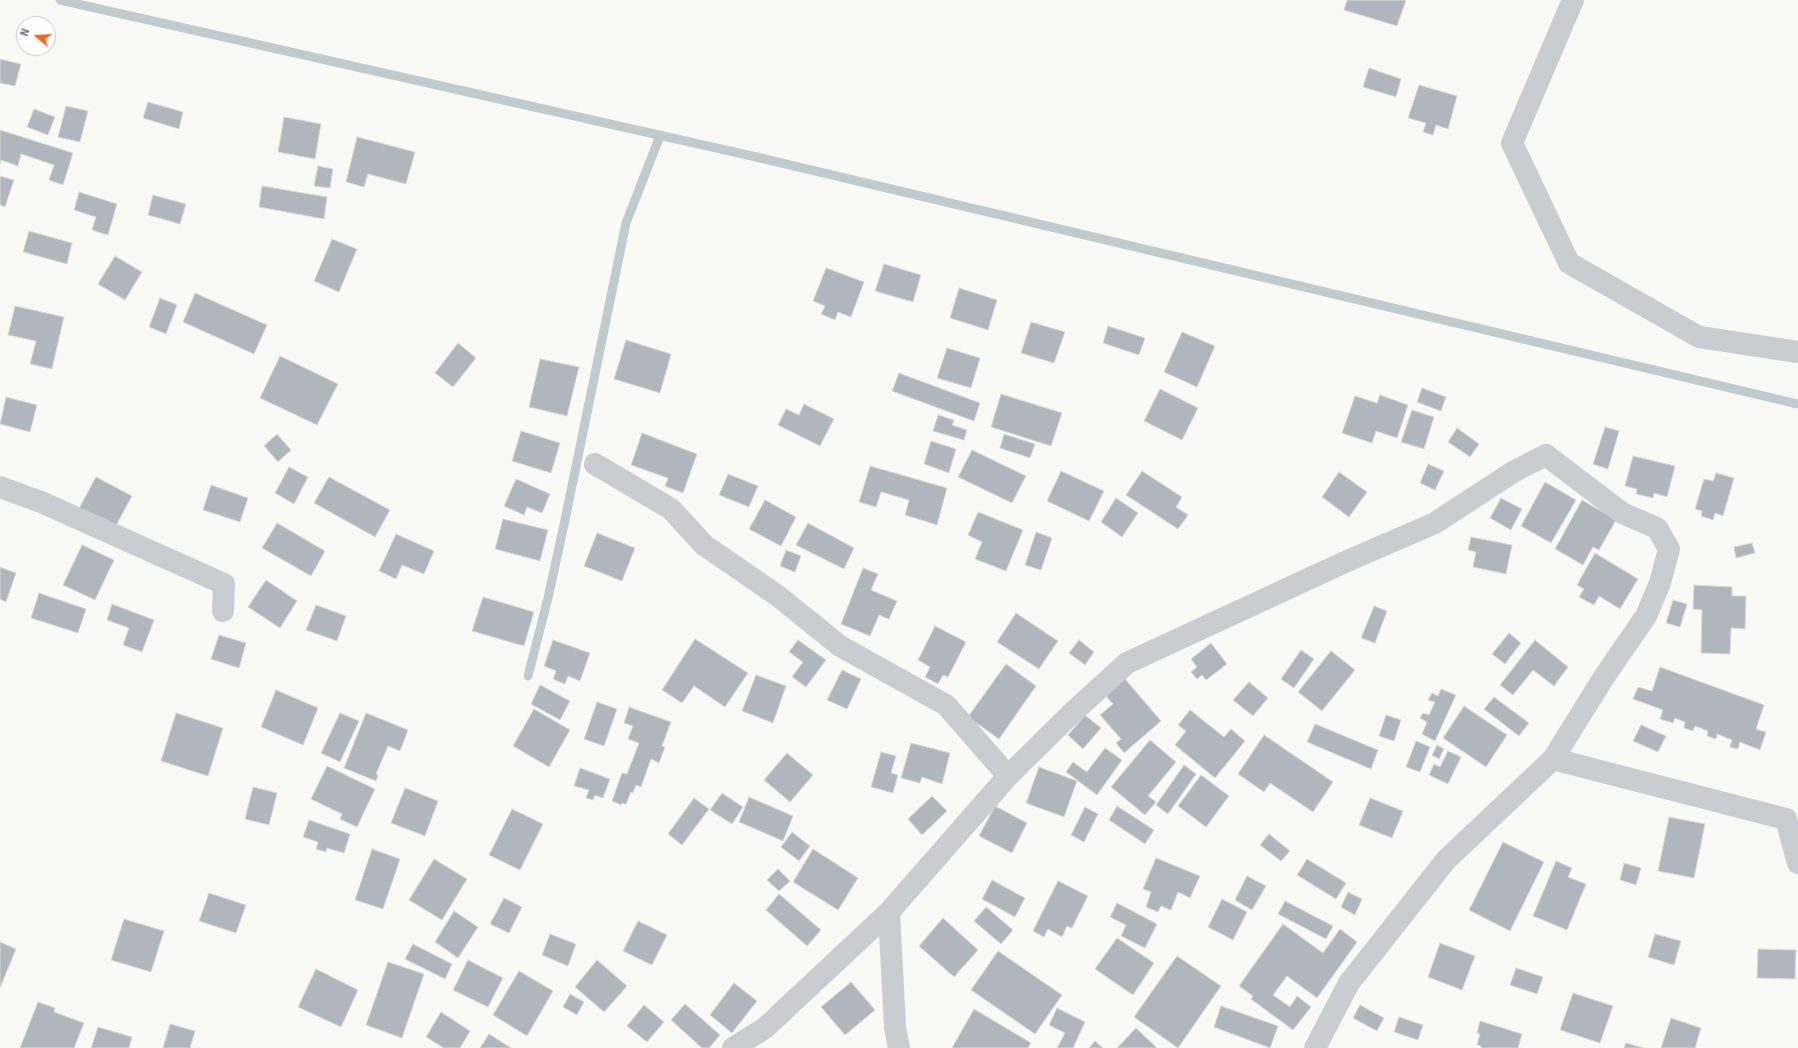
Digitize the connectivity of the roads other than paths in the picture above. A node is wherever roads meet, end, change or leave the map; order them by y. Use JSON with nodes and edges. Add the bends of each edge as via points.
{"nodes":[{"id":1,"x":1573,"y":0,"type":"edge"},
{"id":2,"x":1798,"y":352,"type":"edge"},
{"id":3,"x":595,"y":464,"type":"dead end"},
{"id":4,"x":0,"y":487,"type":"edge"},
{"id":5,"x":223,"y":611,"type":"dead end"},
{"id":6,"x":1553,"y":759,"type":"junction"},
{"id":7,"x":1008,"y":776,"type":"junction"},
{"id":8,"x":1798,"y":863,"type":"edge"},
{"id":9,"x":889,"y":912,"type":"junction"},
{"id":10,"x":733,"y":1048,"type":"edge"},
{"id":11,"x":899,"y":1048,"type":"edge"},
{"id":12,"x":1315,"y":1048,"type":"edge"}],
"edges":[{"from":1,"to":2,"type":"street","via":[[1512,143],[1569,263],[1699,337]]},
{"from":3,"to":7,"type":"street","via":[[671,509],[704,545],[778,596],[840,646],[946,705]]},
{"from":4,"to":5,"type":"street","via":[[41,502],[224,584]]},
{"from":6,"to":7,"type":"street","via":[[1646,616],[1660,583],[1670,549],[1657,528],[1622,513],[1546,455],[1513,472],[1435,523],[1344,562],[1127,663]]},
{"from":6,"to":8,"type":"street","via":[[1786,820]]},
{"from":6,"to":12,"type":"street","via":[[1446,860],[1349,983]]},
{"from":7,"to":9,"type":"street"},
{"from":9,"to":10,"type":"street","via":[[765,1028]]},
{"from":9,"to":11,"type":"street","via":[[895,1027]]}]}
